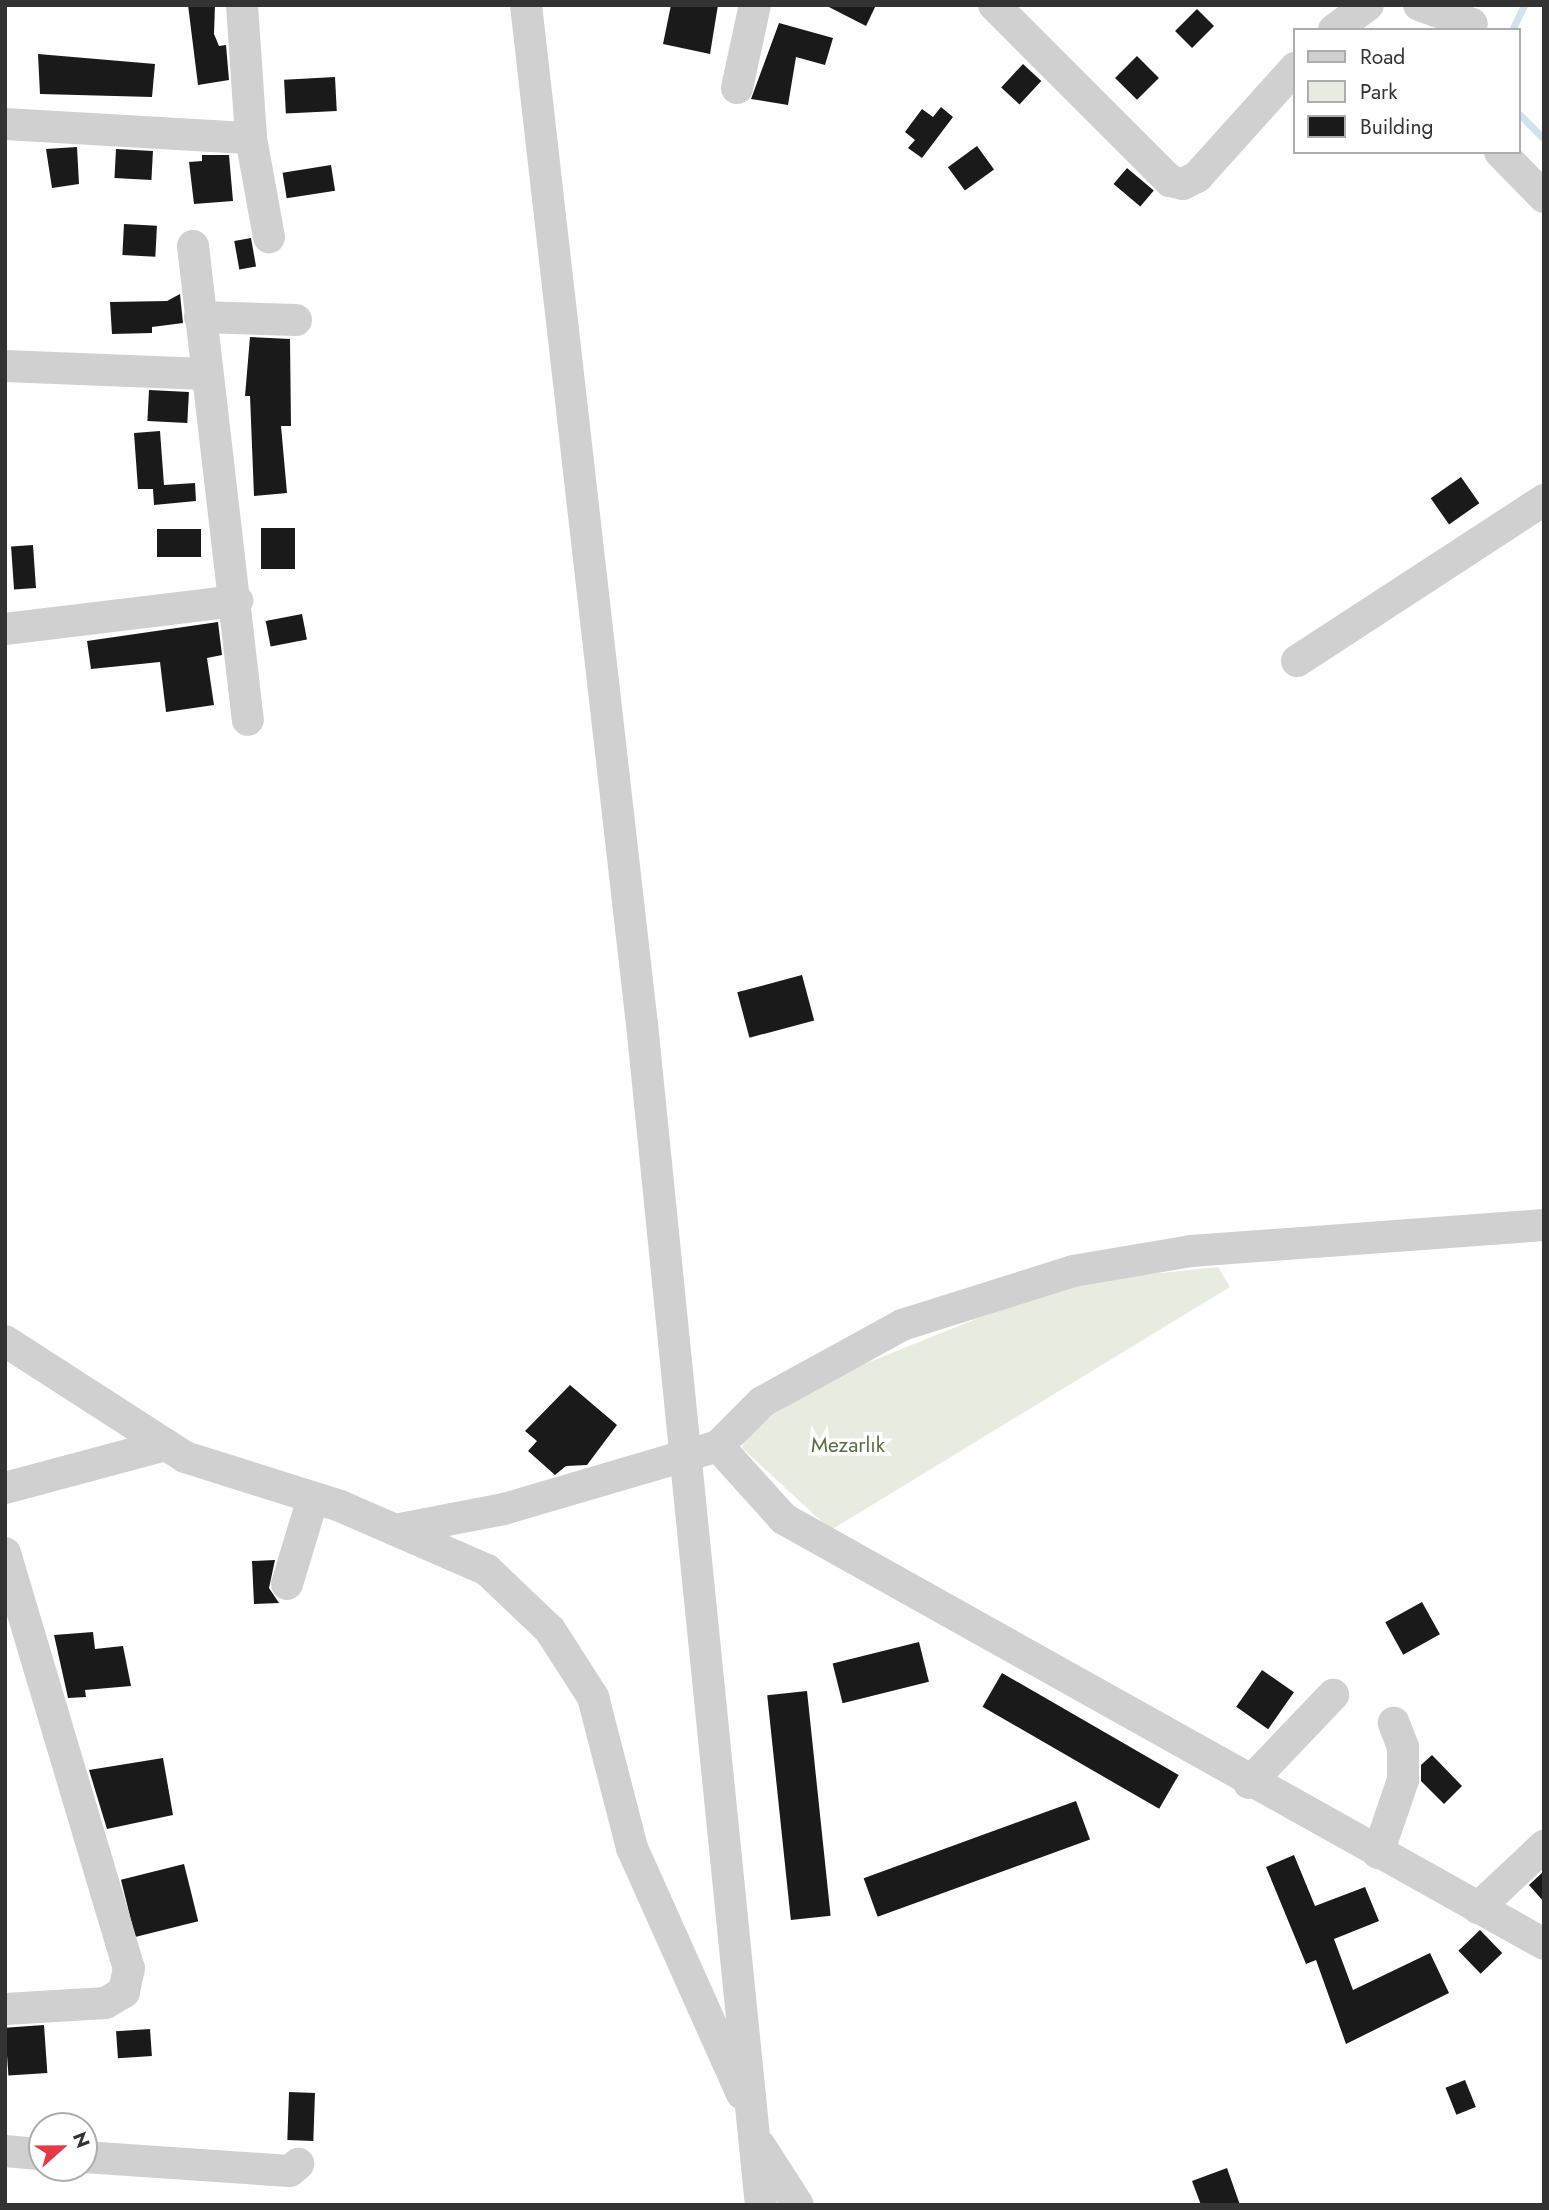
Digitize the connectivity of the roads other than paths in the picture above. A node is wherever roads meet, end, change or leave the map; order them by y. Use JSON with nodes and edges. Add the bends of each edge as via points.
{"nodes":[{"id":1,"x":242,"y":5,"type":"edge"},
{"id":2,"x":526,"y":5,"type":"edge"},
{"id":3,"x":754,"y":5,"type":"edge"},
{"id":4,"x":995,"y":5,"type":"edge"},
{"id":5,"x":1368,"y":5,"type":"edge"},
{"id":6,"x":1419,"y":5,"type":"edge"},
{"id":7,"x":1475,"y":20,"type":"edge"},
{"id":8,"x":1337,"y":28,"type":"edge"},
{"id":9,"x":1294,"y":69,"type":"edge"},
{"id":10,"x":737,"y":88,"type":"dead end"},
{"id":11,"x":5,"y":124,"type":"edge"},
{"id":12,"x":251,"y":138,"type":"junction"},
{"id":13,"x":1502,"y":154,"type":"edge"},
{"id":14,"x":1544,"y":197,"type":"edge"},
{"id":15,"x":269,"y":237,"type":"dead end"},
{"id":16,"x":193,"y":246,"type":"dead end"},
{"id":17,"x":200,"y":317,"type":"junction"},
{"id":18,"x":296,"y":320,"type":"dead end"},
{"id":19,"x":5,"y":366,"type":"edge"},
{"id":20,"x":205,"y":374,"type":"junction"},
{"id":21,"x":1544,"y":500,"type":"edge"},
{"id":22,"x":237,"y":601,"type":"junction"},
{"id":23,"x":5,"y":629,"type":"edge"},
{"id":24,"x":1297,"y":662,"type":"dead end"},
{"id":25,"x":248,"y":720,"type":"dead end"},
{"id":26,"x":1544,"y":1225,"type":"edge"},
{"id":27,"x":5,"y":1341,"type":"edge"},
{"id":28,"x":166,"y":1445,"type":"junction"},
{"id":29,"x":718,"y":1446,"type":"junction"},
{"id":30,"x":684,"y":1456,"type":"junction"},
{"id":31,"x":5,"y":1488,"type":"edge"},
{"id":32,"x":313,"y":1498,"type":"junction"},
{"id":33,"x":395,"y":1530,"type":"junction"},
{"id":34,"x":5,"y":1553,"type":"edge"},
{"id":35,"x":287,"y":1584,"type":"dead end"},
{"id":36,"x":1333,"y":1695,"type":"dead end"},
{"id":37,"x":1394,"y":1723,"type":"dead end"},
{"id":38,"x":1249,"y":1783,"type":"junction"},
{"id":39,"x":1544,"y":1846,"type":"edge"},
{"id":40,"x":1378,"y":1853,"type":"junction"},
{"id":41,"x":1478,"y":1908,"type":"junction"},
{"id":42,"x":1544,"y":1944,"type":"edge"},
{"id":43,"x":5,"y":2009,"type":"edge"},
{"id":44,"x":759,"y":2146,"type":"junction"},
{"id":45,"x":5,"y":2151,"type":"edge"},
{"id":46,"x":28,"y":2153,"type":"edge"},
{"id":47,"x":98,"y":2158,"type":"edge"},
{"id":48,"x":298,"y":2164,"type":"dead end"},
{"id":49,"x":761,"y":2205,"type":"edge"},
{"id":50,"x":798,"y":2205,"type":"edge"}],
"edges":[{"from":1,"to":12,"type":"street"},
{"from":2,"to":30,"type":"street","via":[[642,1024]]},
{"from":3,"to":10,"type":"street"},
{"from":4,"to":9,"type":"street","via":[[1170,181],[1183,184],[1197,177]]},
{"from":5,"to":8,"type":"street"},
{"from":6,"to":7,"type":"street"},
{"from":11,"to":12,"type":"street"},
{"from":12,"to":15,"type":"street"},
{"from":13,"to":14,"type":"street"},
{"from":16,"to":17,"type":"street"},
{"from":17,"to":18,"type":"street"},
{"from":17,"to":20,"type":"street"},
{"from":19,"to":20,"type":"street"},
{"from":20,"to":22,"type":"street"},
{"from":21,"to":24,"type":"street"},
{"from":22,"to":23,"type":"street"},
{"from":22,"to":25,"type":"street"},
{"from":26,"to":29,"type":"street","via":[[1191,1251],[1073,1271],[902,1325],[762,1402]]},
{"from":27,"to":28,"type":"street"},
{"from":28,"to":31,"type":"street"},
{"from":28,"to":32,"type":"street","via":[[185,1457]]},
{"from":29,"to":30,"type":"street"},
{"from":29,"to":38,"type":"street","via":[[784,1519]]},
{"from":30,"to":33,"type":"street","via":[[504,1509]]},
{"from":30,"to":44,"type":"street"},
{"from":32,"to":33,"type":"street"},
{"from":32,"to":35,"type":"street"},
{"from":33,"to":44,"type":"street","via":[[487,1570],[550,1630],[593,1697],[632,1848],[668,1938],[729,2059]]},
{"from":34,"to":43,"type":"street","via":[[128,1968],[124,1992],[106,2003]]},
{"from":36,"to":38,"type":"street"},
{"from":37,"to":40,"type":"street","via":[[1403,1747],[1404,1780]]},
{"from":38,"to":40,"type":"street"},
{"from":39,"to":41,"type":"street"},
{"from":40,"to":41,"type":"street"},
{"from":41,"to":42,"type":"street"},
{"from":44,"to":49,"type":"street"},
{"from":44,"to":50,"type":"street"},
{"from":45,"to":46,"type":"street"},
{"from":47,"to":48,"type":"street","via":[[290,2171]]}]}
